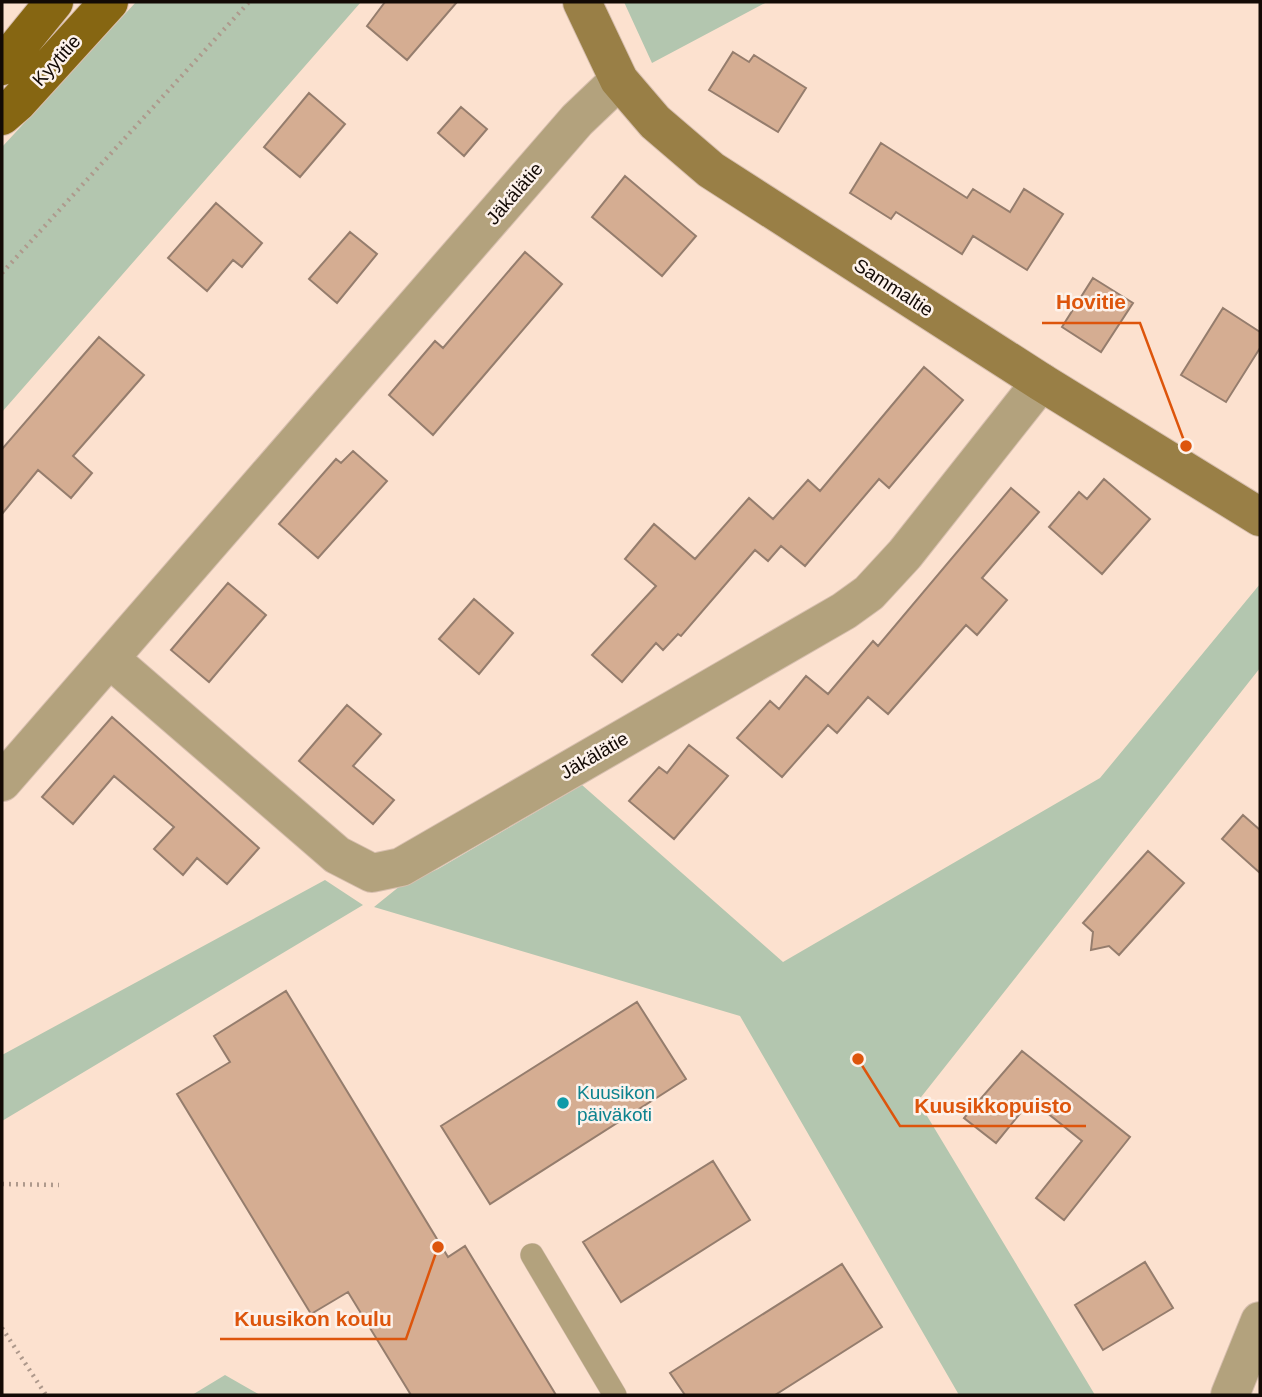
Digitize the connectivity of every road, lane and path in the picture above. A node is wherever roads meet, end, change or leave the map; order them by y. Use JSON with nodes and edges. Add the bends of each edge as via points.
{"nodes":[{"id":1,"x":54,"y":2,"type":"edge"},
{"id":2,"x":109,"y":2,"type":"edge"},
{"id":3,"x":249,"y":2,"type":"edge"},
{"id":4,"x":582,"y":2,"type":"edge"},
{"id":5,"x":2,"y":66,"type":"edge"},
{"id":6,"x":619,"y":80,"type":"junction"},
{"id":7,"x":2,"y":116,"type":"edge"},
{"id":8,"x":2,"y":274,"type":"edge"},
{"id":9,"x":1041,"y":382,"type":"junction"},
{"id":10,"x":1260,"y":517,"type":"edge"},
{"id":11,"x":110,"y":659,"type":"junction"},
{"id":12,"x":2,"y":782,"type":"edge"},
{"id":13,"x":2,"y":1184,"type":"edge"},
{"id":14,"x":59,"y":1185,"type":"dead end"},
{"id":15,"x":532,"y":1255,"type":"dead end"},
{"id":16,"x":1260,"y":1321,"type":"edge"},
{"id":17,"x":2,"y":1328,"type":"edge"},
{"id":18,"x":46,"y":1395,"type":"edge"},
{"id":19,"x":615,"y":1395,"type":"edge"},
{"id":20,"x":1230,"y":1395,"type":"edge"}],
"edges":[{"from":1,"to":5,"type":"main road","name":"Kyytitie"},
{"from":2,"to":7,"type":"main road","name":"Kyytitie"},
{"from":3,"to":8,"type":"path"},
{"from":4,"to":6,"type":"street","name":"Sammaltie"},
{"from":6,"to":9,"type":"street","name":"Sammaltie","via":[[655,122],[711,170]]},
{"from":6,"to":11,"type":"street","name":"Jäkälätie","via":[[577,120]]},
{"from":9,"to":10,"type":"street","name":"Sammaltie"},
{"from":9,"to":11,"type":"street","name":"Jäkälätie","via":[[869,593],[401,867],[372,873],[337,855]]},
{"from":11,"to":12,"type":"street","name":"Jäkälätie"},
{"from":13,"to":14,"type":"path"},
{"from":15,"to":19,"type":"lane"},
{"from":16,"to":20,"type":"street"},
{"from":17,"to":18,"type":"path"}]}
